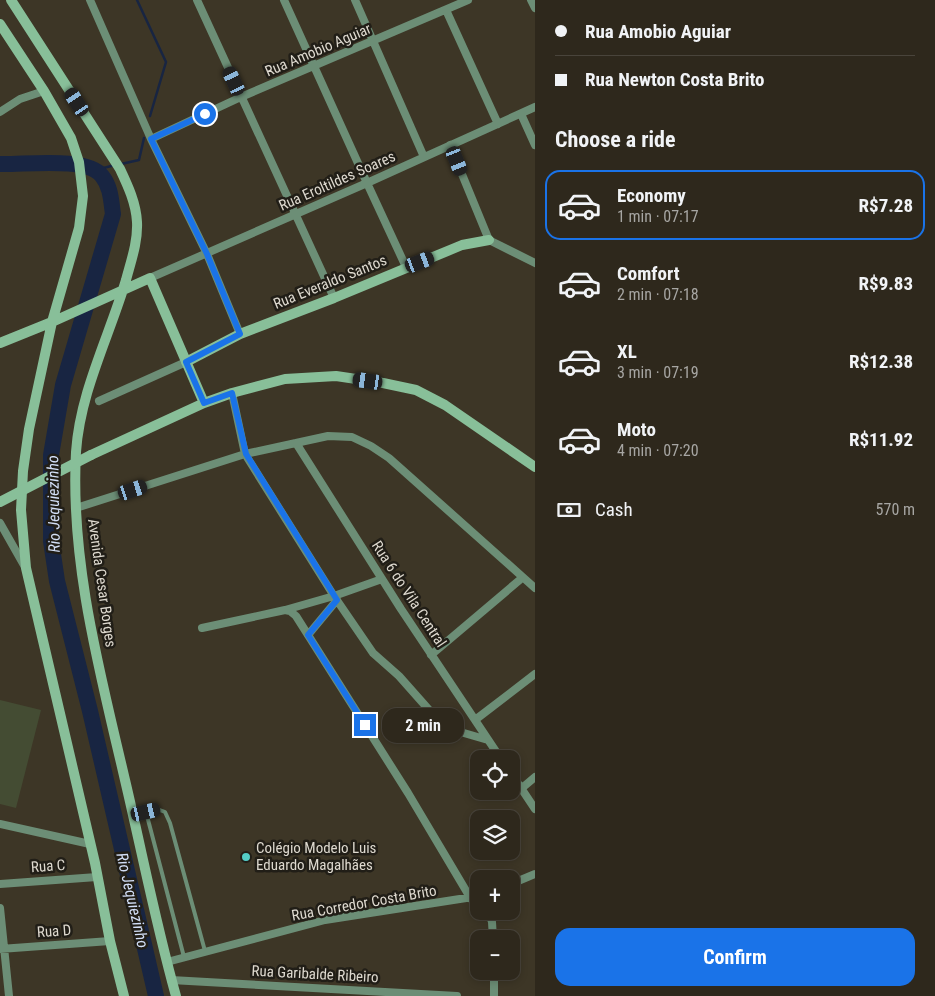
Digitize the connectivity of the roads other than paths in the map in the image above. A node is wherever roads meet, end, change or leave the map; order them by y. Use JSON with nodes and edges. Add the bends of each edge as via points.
{"nodes":[{"id":1,"x":90,"y":0,"type":"edge"},
{"id":2,"x":197,"y":0,"type":"edge"},
{"id":3,"x":284,"y":0,"type":"edge"},
{"id":4,"x":354,"y":0,"type":"edge"},
{"id":5,"x":468,"y":0,"type":"edge"},
{"id":6,"x":531,"y":0,"type":"edge"},
{"id":7,"x":13,"y":1,"type":"edge"},
{"id":8,"x":535,"y":8,"type":"edge"},
{"id":9,"x":446,"y":10,"type":"junction"},
{"id":10,"x":0,"y":24,"type":"edge"},
{"id":11,"x":373,"y":41,"type":"junction"},
{"id":12,"x":313,"y":66,"type":"junction"},
{"id":13,"x":44,"y":91,"type":"junction"},
{"id":14,"x":241,"y":97,"type":"junction"},
{"id":15,"x":535,"y":106,"type":"edge"},
{"id":16,"x":0,"y":112,"type":"edge"},
{"id":17,"x":520,"y":114,"type":"junction"},
{"id":18,"x":498,"y":124,"type":"junction"},
{"id":19,"x":151,"y":139,"type":"junction"},
{"id":20,"x":450,"y":145,"type":"junction"},
{"id":21,"x":535,"y":145,"type":"edge"},
{"id":22,"x":424,"y":157,"type":"junction"},
{"id":23,"x":367,"y":184,"type":"junction"},
{"id":24,"x":296,"y":215,"type":"junction"},
{"id":25,"x":489,"y":240,"type":"junction"},
{"id":26,"x":207,"y":254,"type":"junction"},
{"id":27,"x":535,"y":263,"type":"edge"},
{"id":28,"x":406,"y":267,"type":"junction"},
{"id":29,"x":150,"y":278,"type":"junction"},
{"id":30,"x":122,"y":291,"type":"junction"},
{"id":31,"x":334,"y":298,"type":"junction"},
{"id":32,"x":52,"y":322,"type":"junction"},
{"id":33,"x":240,"y":334,"type":"junction"},
{"id":34,"x":0,"y":343,"type":"edge"},
{"id":35,"x":186,"y":362,"type":"junction"},
{"id":36,"x":232,"y":393,"type":"junction"},
{"id":37,"x":98,"y":401,"type":"dead end"},
{"id":38,"x":204,"y":403,"type":"junction"},
{"id":39,"x":296,"y":443,"type":"junction"},
{"id":40,"x":246,"y":454,"type":"junction"},
{"id":41,"x":535,"y":468,"type":"edge"},
{"id":42,"x":0,"y":502,"type":"edge"},
{"id":43,"x":76,"y":508,"type":"junction"},
{"id":44,"x":0,"y":523,"type":"edge"},
{"id":45,"x":26,"y":568,"type":"junction"},
{"id":46,"x":522,"y":578,"type":"junction"},
{"id":47,"x":382,"y":579,"type":"junction"},
{"id":48,"x":535,"y":588,"type":"edge"},
{"id":49,"x":335,"y":598,"type":"junction"},
{"id":50,"x":285,"y":610,"type":"junction"},
{"id":51,"x":202,"y":628,"type":"dead end"},
{"id":52,"x":308,"y":635,"type":"junction"},
{"id":53,"x":432,"y":655,"type":"junction"},
{"id":54,"x":535,"y":674,"type":"edge"},
{"id":55,"x":475,"y":720,"type":"junction"},
{"id":56,"x":488,"y":740,"type":"junction"},
{"id":57,"x":495,"y":750,"type":"edge"},
{"id":58,"x":535,"y":777,"type":"edge"},
{"id":59,"x":520,"y":785,"type":"edge"},
{"id":60,"x":522,"y":788,"type":"junction"},
{"id":61,"x":535,"y":809,"type":"edge"},
{"id":62,"x":146,"y":812,"type":"junction"},
{"id":63,"x":133,"y":814,"type":"junction"},
{"id":64,"x":0,"y":824,"type":"edge"},
{"id":65,"x":90,"y":844,"type":"junction"},
{"id":66,"x":535,"y":874,"type":"edge"},
{"id":67,"x":97,"y":877,"type":"junction"},
{"id":68,"x":520,"y":880,"type":"edge"},
{"id":69,"x":0,"y":884,"type":"edge"},
{"id":70,"x":470,"y":890,"type":"edge"},
{"id":71,"x":470,"y":899,"type":"edge"},
{"id":72,"x":0,"y":908,"type":"edge"},
{"id":73,"x":110,"y":941,"type":"junction"},
{"id":74,"x":2,"y":949,"type":"edge"},
{"id":75,"x":206,"y":952,"type":"junction"},
{"id":76,"x":184,"y":958,"type":"junction"},
{"id":77,"x":167,"y":962,"type":"junction"},
{"id":78,"x":171,"y":980,"type":"junction"},
{"id":79,"x":494,"y":980,"type":"edge"},
{"id":80,"x":9,"y":996,"type":"edge"},
{"id":81,"x":124,"y":996,"type":"edge"},
{"id":82,"x":176,"y":996,"type":"edge"},
{"id":83,"x":457,"y":996,"type":"edge"},
{"id":84,"x":494,"y":996,"type":"edge"}],
"edges":[{"from":1,"to":19,"type":"street"},
{"from":2,"to":14,"type":"street"},
{"from":3,"to":12,"type":"street"},
{"from":4,"to":11,"type":"street"},
{"from":5,"to":9,"type":"street","name":"Rua Amobio Aguiar"},
{"from":6,"to":8,"type":"street"},
{"from":7,"to":30,"type":"main road","name":"Avenida Cesar Borges","via":[[120,169],[132,195],[137,221],[136,246]]},
{"from":9,"to":11,"type":"street","name":"Rua Amobio Aguiar"},
{"from":9,"to":18,"type":"street"},
{"from":10,"to":13,"type":"main road"},
{"from":11,"to":12,"type":"street","name":"Rua Amobio Aguiar"},
{"from":11,"to":22,"type":"street"},
{"from":12,"to":14,"type":"street","name":"Rua Amobio Aguiar"},
{"from":12,"to":23,"type":"street"},
{"from":13,"to":16,"type":"street","via":[[20,99]]},
{"from":13,"to":32,"type":"main road","via":[[70,138],[79,162],[82,196],[79,228]]},
{"from":14,"to":19,"type":"street","name":"Rua Amobio Aguiar"},
{"from":14,"to":24,"type":"street"},
{"from":15,"to":17,"type":"street","name":"Rua Eroltildes Soares"},
{"from":17,"to":18,"type":"street","name":"Rua Eroltildes Soares"},
{"from":17,"to":21,"type":"street"},
{"from":18,"to":20,"type":"street","name":"Rua Eroltildes Soares"},
{"from":19,"to":26,"type":"street"},
{"from":20,"to":22,"type":"street","name":"Rua Eroltildes Soares"},
{"from":20,"to":25,"type":"street"},
{"from":22,"to":23,"type":"street","name":"Rua Eroltildes Soares"},
{"from":23,"to":24,"type":"street","name":"Rua Eroltildes Soares"},
{"from":23,"to":28,"type":"street"},
{"from":24,"to":26,"type":"street","name":"Rua Eroltildes Soares"},
{"from":24,"to":31,"type":"street"},
{"from":25,"to":27,"type":"street"},
{"from":25,"to":28,"type":"main road","name":"Rua Everaldo Santos","via":[[462,246]]},
{"from":26,"to":29,"type":"street","name":"Rua Eroltildes Soares"},
{"from":26,"to":33,"type":"street"},
{"from":28,"to":31,"type":"main road","name":"Rua Everaldo Santos"},
{"from":29,"to":30,"type":"main road"},
{"from":29,"to":35,"type":"main road"},
{"from":30,"to":32,"type":"main road"},
{"from":30,"to":43,"type":"main road","name":"Avenida Cesar Borges","via":[[90,381],[81,420],[76,451]]},
{"from":31,"to":33,"type":"main road","name":"Rua Everaldo Santos"},
{"from":32,"to":34,"type":"main road"},
{"from":32,"to":45,"type":"main road","via":[[23,471],[21,510]]},
{"from":33,"to":35,"type":"main road","name":"Rua Everaldo Santos"},
{"from":35,"to":37,"type":"street"},
{"from":35,"to":38,"type":"main road"},
{"from":36,"to":38,"type":"main road"},
{"from":36,"to":40,"type":"street"},
{"from":36,"to":41,"type":"main road","via":[[284,379],[336,376],[416,390],[445,405]]},
{"from":38,"to":42,"type":"main road","bridge":true,"via":[[91,455]]},
{"from":39,"to":40,"type":"street"},
{"from":39,"to":46,"type":"street","via":[[328,436],[352,437],[371,446],[389,458]]},
{"from":39,"to":47,"type":"street","name":"Rua 6 do Vila Central"},
{"from":40,"to":43,"type":"street"},
{"from":40,"to":49,"type":"street"},
{"from":43,"to":63,"type":"main road","name":"Avenida Cesar Borges","via":[[89,619]]},
{"from":44,"to":45,"type":"street"},
{"from":45,"to":65,"type":"main road"},
{"from":46,"to":48,"type":"street"},
{"from":46,"to":53,"type":"street"},
{"from":47,"to":49,"type":"street"},
{"from":47,"to":53,"type":"street","name":"Rua 6 do Vila Central"},
{"from":49,"to":50,"type":"street"},
{"from":49,"to":52,"type":"street"},
{"from":49,"to":56,"type":"street","via":[[373,653],[399,676],[430,712],[457,731]]},
{"from":50,"to":51,"type":"street"},
{"from":50,"to":52,"type":"street","via":[[296,616]]},
{"from":52,"to":70,"type":"street"},
{"from":53,"to":55,"type":"street","name":"Rua 6 do Vila Central"},
{"from":54,"to":55,"type":"street"},
{"from":55,"to":56,"type":"street","name":"Rua 6 do Vila Central"},
{"from":56,"to":57,"type":"street","name":"Rua 6 do Vila Central"},
{"from":58,"to":60,"type":"street"},
{"from":59,"to":60,"type":"street"},
{"from":60,"to":61,"type":"street"},
{"from":62,"to":63,"type":"lane"},
{"from":62,"to":75,"type":"lane","via":[[157,809],[164,812],[170,823]]},
{"from":62,"to":76,"type":"lane"},
{"from":63,"to":77,"type":"main road","name":"Avenida Cesar Borges"},
{"from":64,"to":65,"type":"street"},
{"from":65,"to":67,"type":"main road"},
{"from":66,"to":68,"type":"street"},
{"from":67,"to":69,"type":"street","name":"Rua C"},
{"from":67,"to":73,"type":"main road"},
{"from":71,"to":75,"type":"street","name":"Rua Corredor Costa Brito","via":[[324,920]]},
{"from":72,"to":74,"type":"street"},
{"from":73,"to":74,"type":"street","name":"Rua D"},
{"from":73,"to":81,"type":"main road"},
{"from":74,"to":80,"type":"street"},
{"from":75,"to":76,"type":"street","name":"Rua Corredor Costa Brito"},
{"from":76,"to":77,"type":"street","name":"Rua Corredor Costa Brito"},
{"from":77,"to":78,"type":"main road","name":"Avenida Cesar Borges"},
{"from":78,"to":82,"type":"main road","name":"Avenida Cesar Borges"},
{"from":78,"to":83,"type":"street","name":"Rua Garibalde Ribeiro"},
{"from":79,"to":84,"type":"street"}]}
